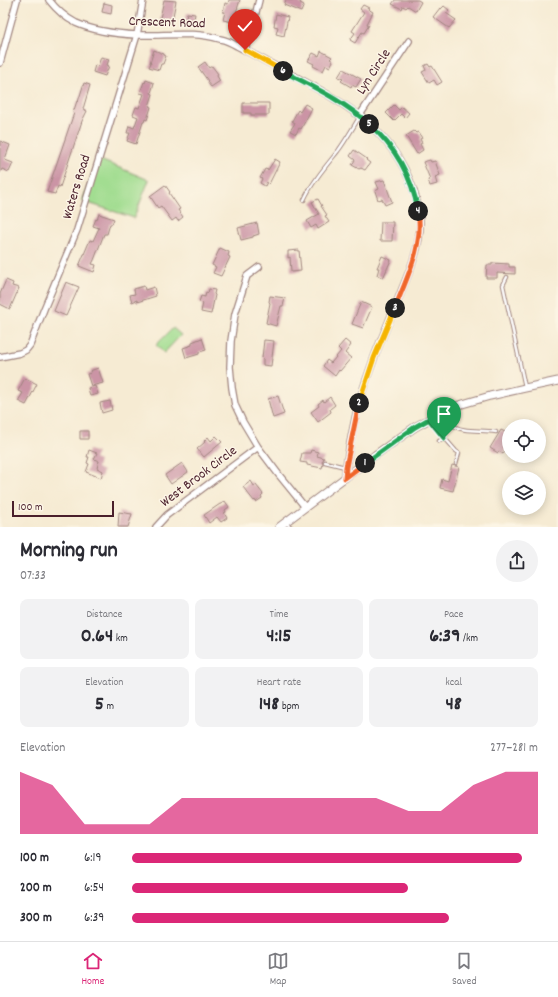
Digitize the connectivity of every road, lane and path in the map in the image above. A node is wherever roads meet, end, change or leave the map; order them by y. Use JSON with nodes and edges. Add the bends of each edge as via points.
{"nodes":[{"id":1,"x":17,"y":0,"type":"edge"},
{"id":2,"x":48,"y":0,"type":"edge"},
{"id":3,"x":143,"y":0,"type":"edge"},
{"id":4,"x":259,"y":0,"type":"edge"},
{"id":5,"x":137,"y":35,"type":"junction"},
{"id":6,"x":409,"y":41,"type":"dead end"},
{"id":7,"x":245,"y":50,"type":"junction"},
{"id":8,"x":0,"y":63,"type":"edge"},
{"id":9,"x":360,"y":116,"type":"junction"},
{"id":10,"x":304,"y":200,"type":"dead end"},
{"id":11,"x":259,"y":267,"type":"dead end"},
{"id":12,"x":507,"y":277,"type":"dead end"},
{"id":13,"x":0,"y":357,"type":"edge"},
{"id":14,"x":558,"y":381,"type":"edge"},
{"id":15,"x":525,"y":388,"type":"junction"},
{"id":16,"x":440,"y":413,"type":"junction"},
{"id":17,"x":429,"y":419,"type":"junction"},
{"id":18,"x":496,"y":432,"type":"dead end"},
{"id":19,"x":444,"y":438,"type":"junction"},
{"id":20,"x":439,"y":442,"type":"dead end"},
{"id":21,"x":258,"y":447,"type":"junction"},
{"id":22,"x":325,"y":462,"type":"dead end"},
{"id":23,"x":456,"y":464,"type":"dead end"},
{"id":24,"x":346,"y":467,"type":"junction"},
{"id":25,"x":345,"y":478,"type":"junction"},
{"id":26,"x":305,"y":508,"type":"junction"},
{"id":27,"x":288,"y":525,"type":"edge"},
{"id":28,"x":156,"y":527,"type":"edge"},
{"id":29,"x":279,"y":527,"type":"edge"}],
"edges":[{"from":1,"to":8,"type":"street"},
{"from":2,"to":5,"type":"street","name":"Crescent Road","via":[[64,16],[77,23],[94,29]]},
{"from":3,"to":5,"type":"street","name":"Waters Road"},
{"from":4,"to":7,"type":"street"},
{"from":5,"to":7,"type":"street","name":"Crescent Road","via":[[205,35],[222,39]]},
{"from":5,"to":13,"type":"street","name":"Waters Road","via":[[77,230],[30,345],[20,353]]},
{"from":6,"to":9,"type":"street","name":"Lyn Circle"},
{"from":7,"to":9,"type":"street","name":"Crescent Road","via":[[328,95]]},
{"from":9,"to":10,"type":"lane"},
{"from":9,"to":24,"type":"street","name":"Crescent Road","via":[[400,160],[415,195],[420,224],[412,267],[374,358],[361,397]]},
{"from":11,"to":21,"type":"street","via":[[247,276],[235,314],[230,368],[235,405]]},
{"from":12,"to":15,"type":"lane","via":[[503,285]]},
{"from":14,"to":15,"type":"street"},
{"from":15,"to":16,"type":"street","via":[[459,405]]},
{"from":16,"to":17,"type":"street"},
{"from":16,"to":18,"type":"lane","via":[[449,423],[460,429]]},
{"from":17,"to":19,"type":"lane"},
{"from":17,"to":25,"type":"street"},
{"from":19,"to":20,"type":"lane"},
{"from":19,"to":23,"type":"lane","via":[[459,453]]},
{"from":21,"to":26,"type":"street"},
{"from":21,"to":28,"type":"street","name":"West Brook Circle","via":[[168,515]]},
{"from":22,"to":24,"type":"lane"},
{"from":24,"to":25,"type":"street","name":"Crescent Road"},
{"from":25,"to":26,"type":"street"},
{"from":26,"to":27,"type":"street"},
{"from":27,"to":29,"type":"street"}]}
